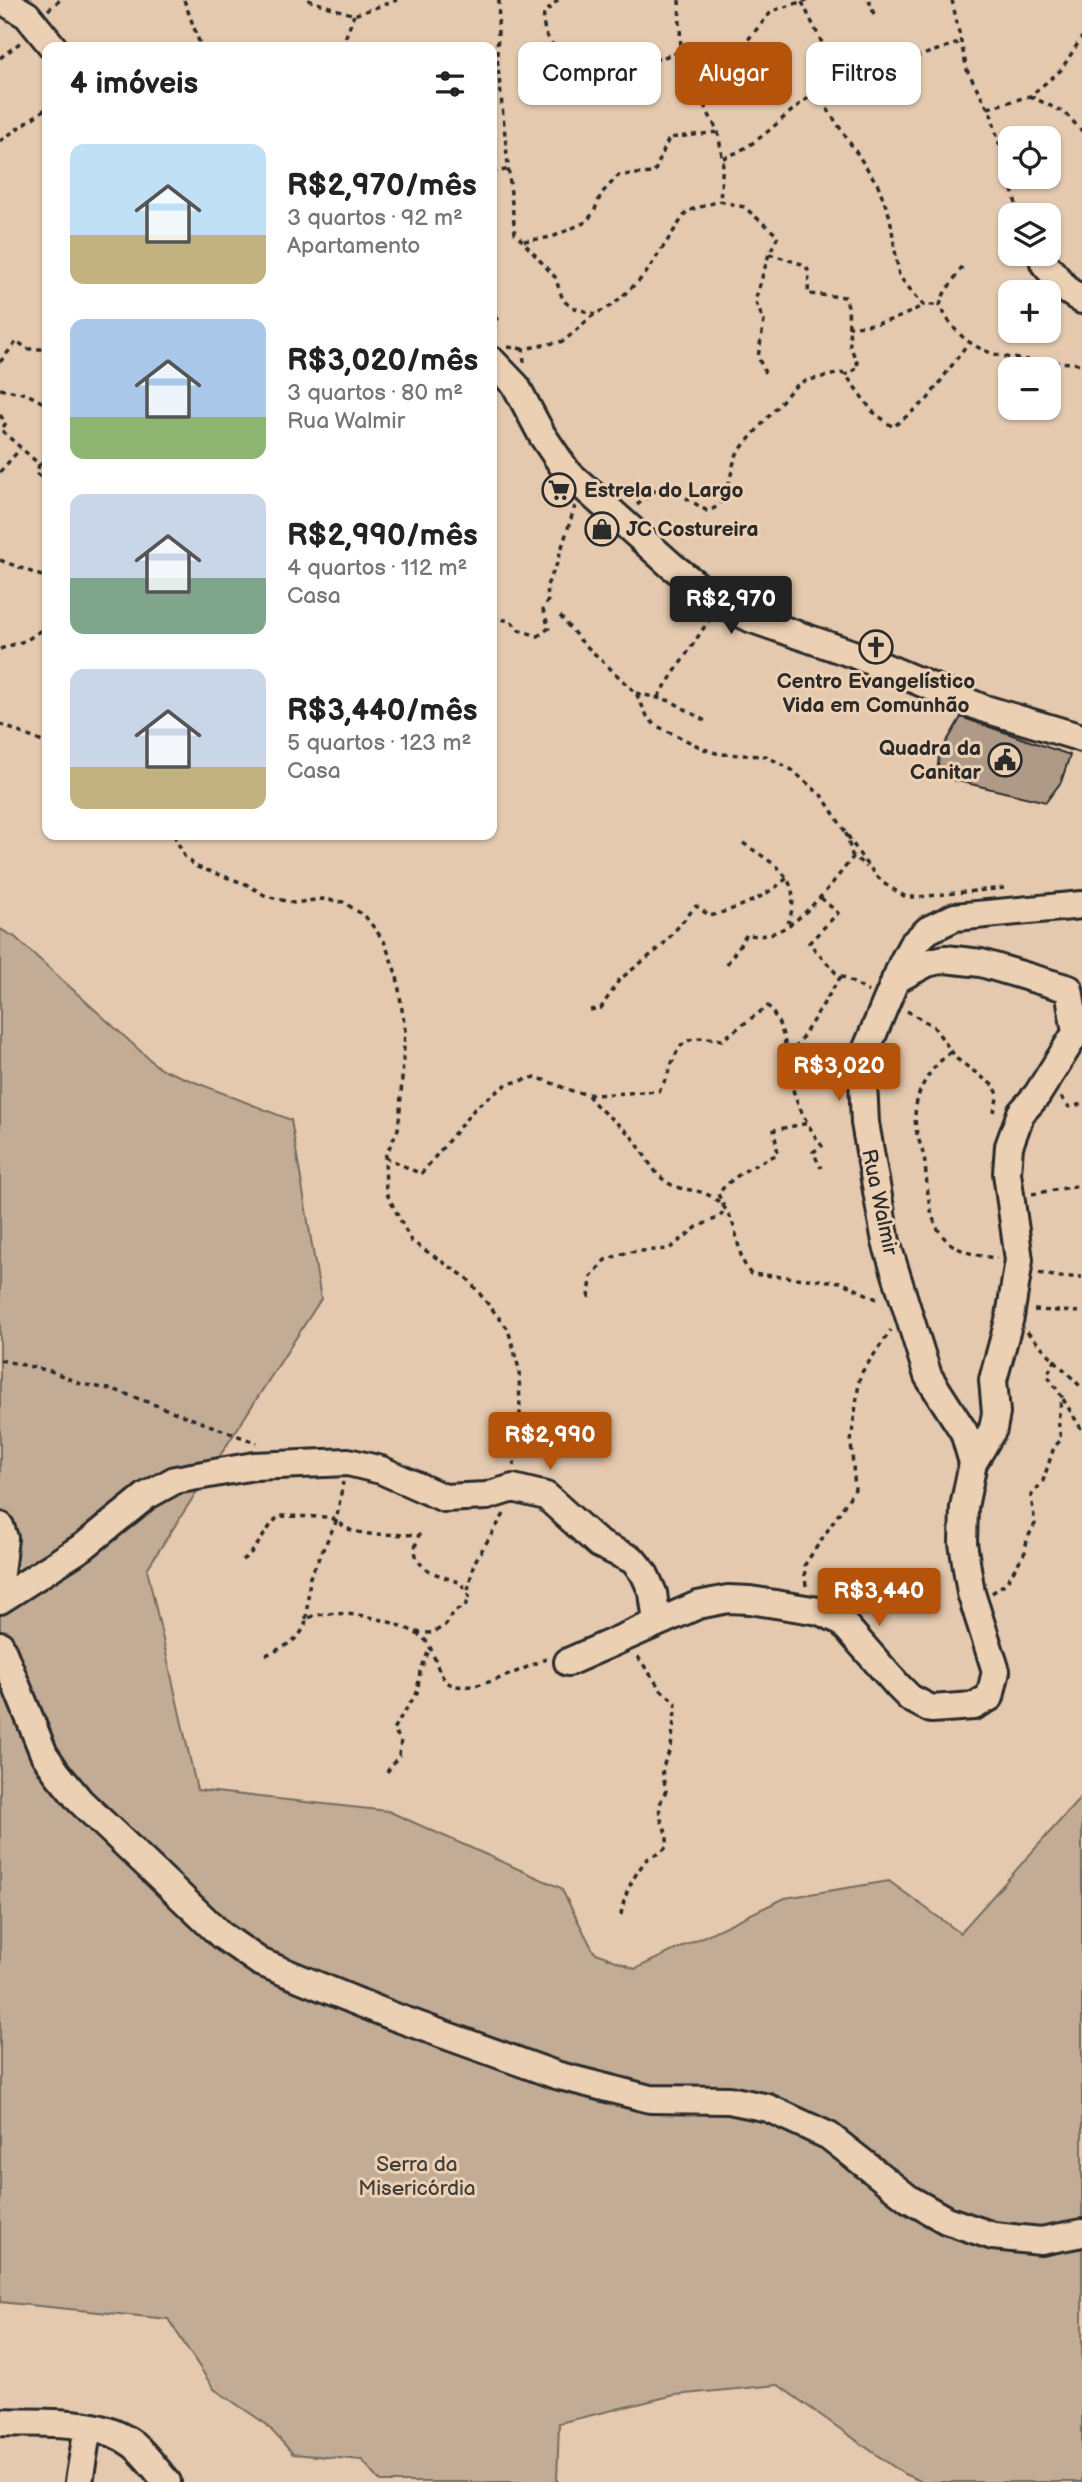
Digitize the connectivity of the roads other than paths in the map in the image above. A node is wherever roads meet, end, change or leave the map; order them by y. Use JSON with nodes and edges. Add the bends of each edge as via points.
{"nodes":[{"id":1,"x":2,"y":0,"type":"edge"},
{"id":2,"x":49,"y":42,"type":"edge"},
{"id":3,"x":1047,"y":266,"type":"edge"},
{"id":4,"x":1082,"y":300,"type":"edge"},
{"id":5,"x":497,"y":366,"type":"edge"},
{"id":6,"x":1082,"y":738,"type":"edge"},
{"id":7,"x":1082,"y":905,"type":"edge"},
{"id":8,"x":889,"y":994,"type":"junction"},
{"id":9,"x":973,"y":1464,"type":"junction"},
{"id":10,"x":0,"y":1526,"type":"edge"},
{"id":11,"x":0,"y":1573,"type":"edge"},
{"id":12,"x":0,"y":1600,"type":"edge"},
{"id":13,"x":657,"y":1622,"type":"junction"},
{"id":14,"x":0,"y":1645,"type":"edge"},
{"id":15,"x":568,"y":1662,"type":"road end"},
{"id":16,"x":1082,"y":2233,"type":"edge"},
{"id":17,"x":0,"y":2422,"type":"edge"},
{"id":18,"x":88,"y":2426,"type":"junction"},
{"id":19,"x":79,"y":2482,"type":"edge"},
{"id":20,"x":167,"y":2482,"type":"edge"}],
"edges":[{"from":1,"to":2,"type":"street","via":[[27,15]]},
{"from":3,"to":4,"type":"street"},
{"from":5,"to":6,"type":"street","via":[[512,380],[556,459],[583,488],[720,603],[752,620],[856,655],[982,708]]},
{"from":7,"to":8,"type":"street","name":"Rua Walmir","via":[[942,920],[912,945]]},
{"from":8,"to":9,"type":"street","name":"Rua Walmir","via":[[862,1060],[862,1104],[886,1242],[903,1311],[928,1376],[964,1432]]},
{"from":8,"to":9,"type":"street","via":[[927,963],[945,959],[981,963],[1069,989],[1076,1033],[1015,1125],[1007,1161],[1018,1266],[993,1380],[993,1429]]},
{"from":9,"to":13,"type":"street","via":[[964,1507],[963,1543],[971,1593],[992,1653],[995,1685],[982,1703],[941,1711],[910,1698],[841,1621],[819,1611],[728,1599],[698,1605]]},
{"from":10,"to":11,"type":"street","via":[[4,1538]]},
{"from":12,"to":13,"type":"street","via":[[175,1480],[254,1466],[348,1462],[381,1470],[444,1498],[487,1496],[513,1488],[546,1496],[599,1544],[633,1560],[653,1593]]},
{"from":13,"to":15,"type":"street"},
{"from":14,"to":16,"type":"street","via":[[44,1754],[57,1773],[80,1801],[221,1935],[260,1962],[556,2075],[650,2099],[729,2100],[768,2108],[829,2136],[909,2199],[946,2220],[993,2236],[1041,2241]]},
{"from":17,"to":18,"type":"street"},
{"from":18,"to":19,"type":"street"},
{"from":18,"to":20,"type":"street","via":[[134,2446]]}]}
